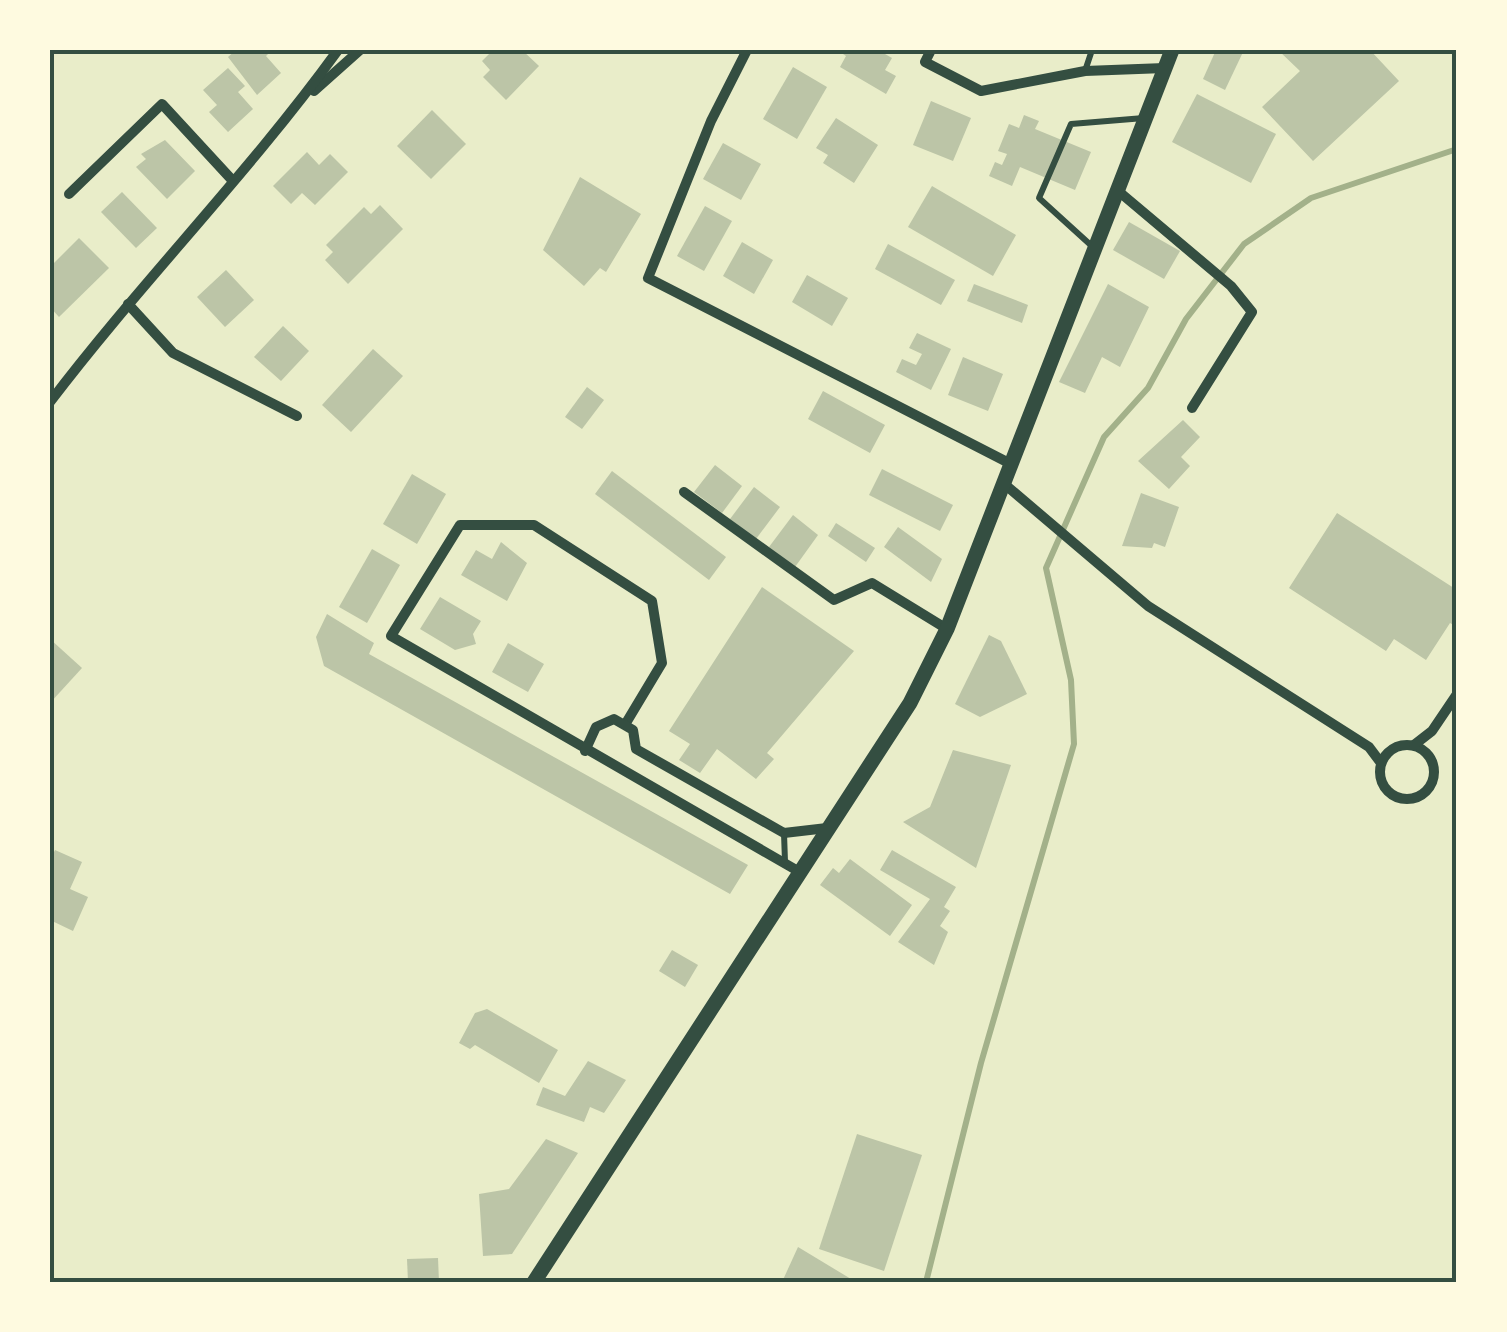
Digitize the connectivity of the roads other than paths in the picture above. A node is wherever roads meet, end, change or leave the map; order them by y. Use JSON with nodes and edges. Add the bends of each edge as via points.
{"nodes":[{"id":1,"x":338,"y":50,"type":"edge"},
{"id":2,"x":360,"y":50,"type":"edge"},
{"id":3,"x":747,"y":50,"type":"edge"},
{"id":4,"x":930,"y":50,"type":"edge"},
{"id":5,"x":1092,"y":50,"type":"edge"},
{"id":6,"x":1172,"y":50,"type":"edge"},
{"id":7,"x":1165,"y":68,"type":"junction"},
{"id":8,"x":1085,"y":71,"type":"junction"},
{"id":9,"x":298,"y":106,"type":"junction"},
{"id":10,"x":1145,"y":118,"type":"junction"},
{"id":11,"x":234,"y":181,"type":"junction"},
{"id":12,"x":1117,"y":190,"type":"junction"},
{"id":13,"x":69,"y":194,"type":"dead end"},
{"id":14,"x":1094,"y":248,"type":"junction"},
{"id":15,"x":128,"y":304,"type":"junction"},
{"id":16,"x":50,"y":402,"type":"edge"},
{"id":17,"x":1192,"y":408,"type":"dead end"},
{"id":18,"x":297,"y":416,"type":"dead end"},
{"id":19,"x":1009,"y":463,"type":"junction"},
{"id":20,"x":1001,"y":482,"type":"junction"},
{"id":21,"x":684,"y":492,"type":"dead end"},
{"id":22,"x":947,"y":628,"type":"junction"},
{"id":23,"x":1457,"y":694,"type":"edge"},
{"id":24,"x":626,"y":722,"type":"junction"},
{"id":25,"x":1432,"y":731,"type":"junction"},
{"id":26,"x":1414,"y":744,"type":"junction"},
{"id":27,"x":1369,"y":748,"type":"junction"},
{"id":28,"x":1392,"y":749,"type":"junction"},
{"id":29,"x":585,"y":751,"type":"junction"},
{"id":30,"x":1428,"y":754,"type":"junction"},
{"id":31,"x":1381,"y":763,"type":"junction"},
{"id":32,"x":827,"y":828,"type":"junction"},
{"id":33,"x":784,"y":833,"type":"junction"},
{"id":34,"x":792,"y":867,"type":"junction"},
{"id":35,"x":534,"y":1282,"type":"edge"}],
"edges":[{"from":1,"to":9,"type":"street"},
{"from":2,"to":9,"type":"street"},
{"from":3,"to":19,"type":"street","via":[[648,278]]},
{"from":4,"to":8,"type":"street","via":[[924,62],[980,91]]},
{"from":5,"to":8,"type":"lane"},
{"from":6,"to":7,"type":"street"},
{"from":7,"to":8,"type":"street"},
{"from":7,"to":10,"type":"street"},
{"from":9,"to":11,"type":"street"},
{"from":10,"to":12,"type":"street"},
{"from":10,"to":14,"type":"lane","via":[[1071,124],[1040,198]]},
{"from":11,"to":13,"type":"street","via":[[162,104]]},
{"from":11,"to":15,"type":"street"},
{"from":12,"to":14,"type":"street"},
{"from":12,"to":17,"type":"street","via":[[1231,286],[1252,312]]},
{"from":14,"to":19,"type":"street"},
{"from":15,"to":16,"type":"street"},
{"from":15,"to":18,"type":"street","via":[[173,353]]},
{"from":19,"to":20,"type":"street"},
{"from":20,"to":22,"type":"street"},
{"from":20,"to":27,"type":"street","via":[[1148,606]]},
{"from":21,"to":22,"type":"street","via":[[834,600],[872,584]]},
{"from":22,"to":32,"type":"street","via":[[910,704]]},
{"from":23,"to":25,"type":"street"},
{"from":24,"to":29,"type":"street","via":[[596,727]]},
{"from":24,"to":29,"type":"street","via":[[662,663],[652,601],[534,525],[460,525],[391,636]]},
{"from":24,"to":33,"type":"street","via":[[636,749]]},
{"from":25,"to":26,"type":"street"},
{"from":25,"to":30,"type":"street"},
{"from":26,"to":28,"type":"street"},
{"from":26,"to":30,"type":"street"},
{"from":27,"to":28,"type":"street"},
{"from":27,"to":31,"type":"street"},
{"from":28,"to":31,"type":"street"},
{"from":29,"to":34,"type":"street"},
{"from":30,"to":31,"type":"street","via":[[1435,770],[1431,786],[1408,799],[1386,788]]},
{"from":32,"to":33,"type":"street"},
{"from":32,"to":34,"type":"street"},
{"from":33,"to":34,"type":"lane"},
{"from":34,"to":35,"type":"street"}]}
